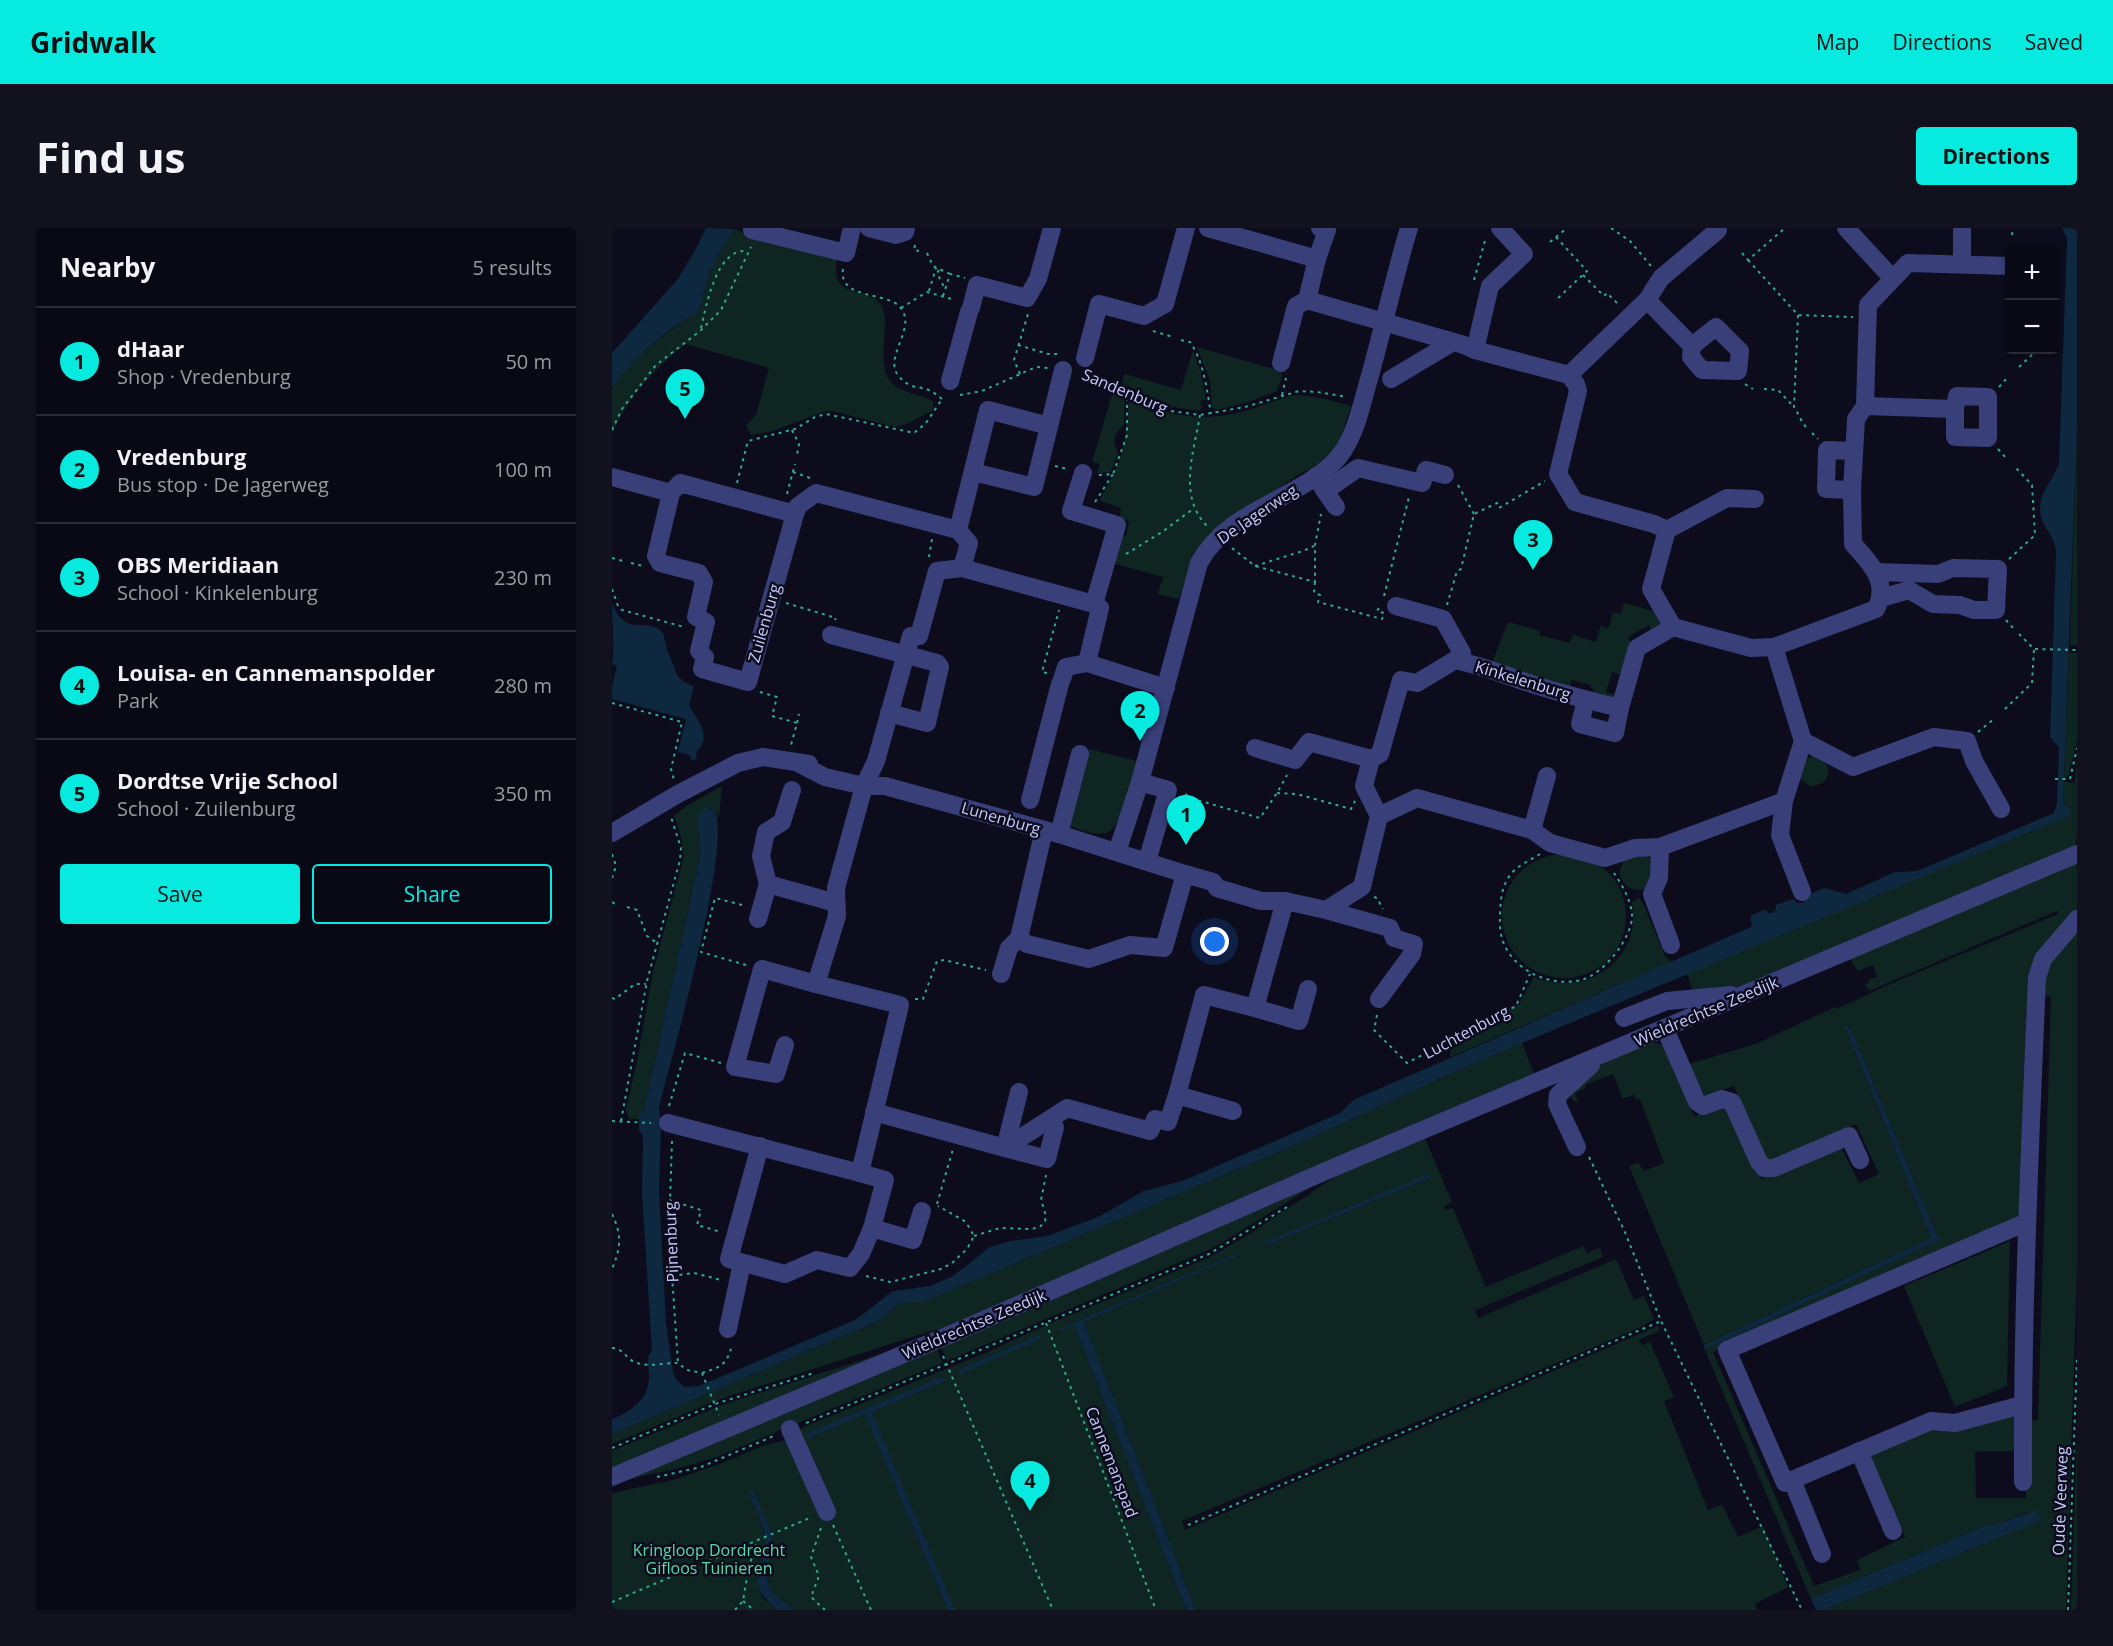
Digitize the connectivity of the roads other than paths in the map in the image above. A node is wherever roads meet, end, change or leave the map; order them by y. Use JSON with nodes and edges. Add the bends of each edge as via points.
{"nodes":[{"id":1,"x":852,"y":228,"type":"edge"},
{"id":2,"x":869,"y":228,"type":"edge"},
{"id":3,"x":906,"y":228,"type":"edge"},
{"id":4,"x":1052,"y":228,"type":"edge"},
{"id":5,"x":1185,"y":228,"type":"edge"},
{"id":6,"x":1208,"y":228,"type":"edge"},
{"id":7,"x":1320,"y":228,"type":"edge"},
{"id":8,"x":1408,"y":228,"type":"edge"},
{"id":9,"x":1500,"y":228,"type":"edge"},
{"id":10,"x":1846,"y":228,"type":"edge"},
{"id":11,"x":1962,"y":228,"type":"edge"},
{"id":12,"x":760,"y":230,"type":"edge"},
{"id":13,"x":1718,"y":230,"type":"dead end"},
{"id":14,"x":1317,"y":259,"type":"junction"},
{"id":15,"x":1962,"y":264,"type":"junction"},
{"id":16,"x":2005,"y":266,"type":"edge"},
{"id":17,"x":1892,"y":278,"type":"junction"},
{"id":18,"x":1307,"y":300,"type":"junction"},
{"id":19,"x":1647,"y":300,"type":"junction"},
{"id":20,"x":1385,"y":323,"type":"junction"},
{"id":21,"x":1453,"y":342,"type":"junction"},
{"id":22,"x":1692,"y":346,"type":"dead end"},
{"id":23,"x":1475,"y":350,"type":"junction"},
{"id":24,"x":1085,"y":358,"type":"dead end"},
{"id":25,"x":1065,"y":362,"type":"road end"},
{"id":26,"x":1281,"y":363,"type":"dead end"},
{"id":27,"x":1569,"y":375,"type":"junction"},
{"id":28,"x":1392,"y":379,"type":"dead end"},
{"id":29,"x":948,"y":393,"type":"road end"},
{"id":30,"x":1865,"y":406,"type":"junction"},
{"id":31,"x":1955,"y":409,"type":"dead end"},
{"id":32,"x":1049,"y":426,"type":"junction"},
{"id":33,"x":1853,"y":451,"type":"junction"},
{"id":34,"x":973,"y":472,"type":"junction"},
{"id":35,"x":1083,"y":473,"type":"road end"},
{"id":36,"x":1445,"y":475,"type":"road end"},
{"id":37,"x":612,"y":477,"type":"edge"},
{"id":38,"x":1852,"y":490,"type":"junction"},
{"id":39,"x":671,"y":493,"type":"junction"},
{"id":40,"x":1327,"y":493,"type":"junction"},
{"id":41,"x":1755,"y":499,"type":"dead end"},
{"id":42,"x":789,"y":512,"type":"junction"},
{"id":43,"x":958,"y":530,"type":"junction"},
{"id":44,"x":1667,"y":530,"type":"junction"},
{"id":45,"x":962,"y":568,"type":"junction"},
{"id":46,"x":1877,"y":572,"type":"junction"},
{"id":47,"x":1881,"y":598,"type":"junction"},
{"id":48,"x":1094,"y":604,"type":"junction"},
{"id":49,"x":1390,"y":609,"type":"road end"},
{"id":50,"x":1673,"y":627,"type":"junction"},
{"id":51,"x":831,"y":635,"type":"road end"},
{"id":52,"x":1774,"y":647,"type":"junction"},
{"id":53,"x":906,"y":654,"type":"junction"},
{"id":54,"x":1461,"y":661,"type":"junction"},
{"id":55,"x":1087,"y":663,"type":"junction"},
{"id":56,"x":1166,"y":688,"type":"junction"},
{"id":57,"x":1586,"y":700,"type":"junction"},
{"id":58,"x":1620,"y":708,"type":"junction"},
{"id":59,"x":889,"y":713,"type":"junction"},
{"id":60,"x":1803,"y":741,"type":"junction"},
{"id":61,"x":1255,"y":748,"type":"dead end"},
{"id":62,"x":1080,"y":754,"type":"dead end"},
{"id":63,"x":1371,"y":759,"type":"junction"},
{"id":64,"x":1547,"y":776,"type":"dead end"},
{"id":65,"x":866,"y":781,"type":"junction"},
{"id":66,"x":1140,"y":782,"type":"junction"},
{"id":67,"x":792,"y":790,"type":"dead end"},
{"id":68,"x":1030,"y":800,"type":"dead end"},
{"id":69,"x":1784,"y":801,"type":"junction"},
{"id":70,"x":2001,"y":808,"type":"dead end"},
{"id":71,"x":1379,"y":816,"type":"junction"},
{"id":72,"x":1532,"y":830,"type":"junction"},
{"id":73,"x":1051,"y":832,"type":"junction"},
{"id":74,"x":612,"y":833,"type":"edge"},
{"id":75,"x":1660,"y":847,"type":"junction"},
{"id":76,"x":1118,"y":852,"type":"junction"},
{"id":77,"x":2077,"y":854,"type":"edge"},
{"id":78,"x":1147,"y":861,"type":"junction"},
{"id":79,"x":1185,"y":874,"type":"junction"},
{"id":80,"x":768,"y":884,"type":"junction"},
{"id":81,"x":1802,"y":892,"type":"dead end"},
{"id":82,"x":1285,"y":901,"type":"junction"},
{"id":83,"x":836,"y":903,"type":"junction"},
{"id":84,"x":1326,"y":910,"type":"junction"},
{"id":85,"x":759,"y":915,"type":"road end"},
{"id":86,"x":2077,"y":919,"type":"edge"},
{"id":87,"x":1019,"y":938,"type":"junction"},
{"id":88,"x":1671,"y":945,"type":"dead end"},
{"id":89,"x":1001,"y":974,"type":"road end"},
{"id":90,"x":816,"y":984,"type":"junction"},
{"id":91,"x":1308,"y":989,"type":"dead end"},
{"id":92,"x":1751,"y":993,"type":"junction"},
{"id":93,"x":1380,"y":999,"type":"road end"},
{"id":94,"x":1255,"y":1008,"type":"junction"},
{"id":95,"x":1624,"y":1018,"type":"dead end"},
{"id":96,"x":1665,"y":1029,"type":"junction"},
{"id":97,"x":784,"y":1045,"type":"dead end"},
{"id":98,"x":1600,"y":1057,"type":"junction"},
{"id":99,"x":1019,"y":1092,"type":"dead end"},
{"id":100,"x":1177,"y":1095,"type":"junction"},
{"id":101,"x":1233,"y":1111,"type":"dead end"},
{"id":102,"x":874,"y":1112,"type":"junction"},
{"id":103,"x":1051,"y":1119,"type":"junction"},
{"id":104,"x":661,"y":1123,"type":"road end"},
{"id":105,"x":760,"y":1146,"type":"junction"},
{"id":106,"x":1577,"y":1146,"type":"road end"},
{"id":107,"x":1005,"y":1148,"type":"junction"},
{"id":108,"x":1860,"y":1160,"type":"dead end"},
{"id":109,"x":860,"y":1173,"type":"junction"},
{"id":110,"x":922,"y":1211,"type":"dead end"},
{"id":111,"x":2027,"y":1222,"type":"junction"},
{"id":112,"x":872,"y":1228,"type":"junction"},
{"id":113,"x":742,"y":1263,"type":"junction"},
{"id":114,"x":728,"y":1329,"type":"road end"},
{"id":115,"x":2022,"y":1405,"type":"junction"},
{"id":116,"x":790,"y":1429,"type":"dead end"},
{"id":117,"x":1859,"y":1451,"type":"junction"},
{"id":118,"x":612,"y":1477,"type":"edge"},
{"id":119,"x":1792,"y":1480,"type":"junction"},
{"id":120,"x":2022,"y":1482,"type":"dead end"},
{"id":121,"x":827,"y":1512,"type":"road end"},
{"id":122,"x":1893,"y":1531,"type":"dead end"},
{"id":123,"x":1822,"y":1554,"type":"dead end"}],
"edges":[{"from":1,"to":12,"type":"street","via":[[846,253]]},
{"from":2,"to":3,"type":"street","via":[[896,236]]},
{"from":4,"to":29,"type":"street","via":[[1038,279],[1027,298],[977,285]]},
{"from":5,"to":24,"type":"street","name":"Sandenburg","via":[[1165,304],[1144,316],[1099,304]]},
{"from":6,"to":14,"type":"street"},
{"from":7,"to":14,"type":"street","via":[[1327,230]]},
{"from":8,"to":20,"type":"street","name":"De Jagerweg"},
{"from":9,"to":23,"type":"street","via":[[1524,254],[1490,286]]},
{"from":10,"to":17,"type":"street"},
{"from":11,"to":15,"type":"street"},
{"from":13,"to":19,"type":"street","via":[[1661,278]]},
{"from":14,"to":18,"type":"street"},
{"from":15,"to":16,"type":"street"},
{"from":15,"to":17,"type":"street","via":[[1908,263]]},
{"from":17,"to":30,"type":"street","via":[[1867,312]]},
{"from":18,"to":20,"type":"street"},
{"from":18,"to":26,"type":"street","via":[[1296,306]]},
{"from":19,"to":22,"type":"street"},
{"from":19,"to":27,"type":"street"},
{"from":20,"to":21,"type":"street"},
{"from":20,"to":40,"type":"street","name":"De Jagerweg","via":[[1350,439],[1333,463]]},
{"from":21,"to":23,"type":"street"},
{"from":21,"to":28,"type":"street"},
{"from":23,"to":27,"type":"street"},
{"from":25,"to":32,"type":"street"},
{"from":27,"to":44,"type":"street","via":[[1578,391],[1558,474],[1575,502]]},
{"from":30,"to":31,"type":"street"},
{"from":30,"to":33,"type":"street","via":[[1856,419]]},
{"from":32,"to":34,"type":"street","via":[[988,410]]},
{"from":32,"to":34,"type":"street","via":[[1034,488]]},
{"from":33,"to":38,"type":"street"},
{"from":33,"to":38,"type":"street","via":[[1827,450],[1826,489]]},
{"from":34,"to":43,"type":"street"},
{"from":35,"to":48,"type":"street","via":[[1071,511],[1117,525]]},
{"from":36,"to":40,"type":"street","via":[[1426,470],[1422,483],[1358,468]]},
{"from":37,"to":39,"type":"street"},
{"from":38,"to":46,"type":"street","via":[[1853,544]]},
{"from":39,"to":42,"type":"street","via":[[680,483]]},
{"from":39,"to":42,"type":"street","name":"Zuilenburg","via":[[656,556],[660,562],[699,573],[704,582],[696,616],[706,622],[699,651],[705,657],[702,669],[748,682]]},
{"from":40,"to":56,"type":"street","name":"De Jagerweg","via":[[1234,525],[1218,537],[1196,573]]},
{"from":41,"to":44,"type":"street","via":[[1727,498]]},
{"from":42,"to":43,"type":"street","via":[[816,493]]},
{"from":43,"to":45,"type":"street","via":[[969,543]]},
{"from":44,"to":50,"type":"street","via":[[1651,589]]},
{"from":45,"to":48,"type":"street"},
{"from":45,"to":53,"type":"street","via":[[937,571],[919,636],[911,636]]},
{"from":46,"to":47,"type":"street"},
{"from":46,"to":47,"type":"street","via":[[1938,574],[1953,568],[1998,569],[1996,610],[1933,604],[1909,590]]},
{"from":47,"to":52,"type":"street","via":[[1876,609]]},
{"from":48,"to":55,"type":"street","via":[[1100,608]]},
{"from":49,"to":54,"type":"street","via":[[1443,619],[1462,653]]},
{"from":50,"to":52,"type":"street","via":[[1751,648]]},
{"from":50,"to":58,"type":"street","name":"Kinkelenburg","via":[[1637,648]]},
{"from":51,"to":53,"type":"street"},
{"from":52,"to":60,"type":"street"},
{"from":53,"to":59,"type":"street"},
{"from":53,"to":59,"type":"street","via":[[940,667],[927,723]]},
{"from":54,"to":57,"type":"street","name":"Kinkelenburg"},
{"from":54,"to":63,"type":"street","via":[[1455,660],[1417,683],[1401,680],[1380,754]]},
{"from":55,"to":56,"type":"street"},
{"from":55,"to":68,"type":"street","via":[[1066,666]]},
{"from":56,"to":66,"type":"street","name":"De Jagerweg"},
{"from":57,"to":58,"type":"street","name":"Kinkelenburg"},
{"from":57,"to":58,"type":"street","name":"Kinkelenburg","via":[[1580,724],[1606,731],[1615,733]]},
{"from":59,"to":65,"type":"street","via":[[876,761]]},
{"from":60,"to":69,"type":"street"},
{"from":60,"to":70,"type":"street","via":[[1852,767],[1934,737],[1967,741]]},
{"from":61,"to":63,"type":"street","via":[[1295,760],[1309,742]]},
{"from":62,"to":73,"type":"street"},
{"from":63,"to":71,"type":"street","via":[[1364,786]]},
{"from":64,"to":72,"type":"street"},
{"from":65,"to":73,"type":"street","name":"Lunenburg"},
{"from":65,"to":74,"type":"street","name":"Lunenburg","via":[[825,777],[792,762],[763,757],[738,763]]},
{"from":65,"to":83,"type":"street","via":[[836,888]]},
{"from":66,"to":76,"type":"street","name":"De Jagerweg"},
{"from":66,"to":78,"type":"street","via":[[1168,790]]},
{"from":67,"to":80,"type":"street","via":[[782,822],[766,832],[761,856]]},
{"from":69,"to":75,"type":"street"},
{"from":69,"to":81,"type":"street","via":[[1780,835]]},
{"from":71,"to":72,"type":"street","via":[[1418,798]]},
{"from":71,"to":84,"type":"street","via":[[1362,887]]},
{"from":72,"to":75,"type":"street","via":[[1550,843],[1605,858],[1635,848]]},
{"from":73,"to":76,"type":"street","name":"Lunenburg"},
{"from":73,"to":87,"type":"street"},
{"from":75,"to":88,"type":"street","via":[[1659,878],[1652,894]]},
{"from":76,"to":78,"type":"street","name":"Lunenburg"},
{"from":77,"to":92,"type":"street","name":"Wieldrechtse Zeedijk"},
{"from":78,"to":79,"type":"street","name":"Lunenburg"},
{"from":79,"to":82,"type":"street","via":[[1261,901]]},
{"from":79,"to":87,"type":"street","via":[[1164,948],[1130,945],[1089,959],[1027,944]]},
{"from":80,"to":83,"type":"street"},
{"from":80,"to":85,"type":"street"},
{"from":82,"to":84,"type":"street"},
{"from":82,"to":94,"type":"street"},
{"from":83,"to":90,"type":"street","via":[[837,916]]},
{"from":84,"to":93,"type":"street","via":[[1390,928],[1394,938],[1414,944],[1412,954]]},
{"from":86,"to":111,"type":"street","via":[[2043,959],[2037,978]]},
{"from":87,"to":89,"type":"street","via":[[1009,948]]},
{"from":90,"to":97,"type":"street","via":[[762,969],[735,1067],[776,1074]]},
{"from":90,"to":102,"type":"street","via":[[900,1005]]},
{"from":91,"to":94,"type":"street","via":[[1299,1021]]},
{"from":92,"to":95,"type":"street","via":[[1667,1001]]},
{"from":92,"to":96,"type":"street","name":"Wieldrechtse Zeedijk"},
{"from":94,"to":100,"type":"street","via":[[1204,995]]},
{"from":96,"to":98,"type":"street","name":"Wieldrechtse Zeedijk"},
{"from":96,"to":108,"type":"street","via":[[1697,1102],[1703,1106],[1722,1100],[1732,1102],[1764,1168],[1773,1168],[1849,1136]]},
{"from":98,"to":106,"type":"street","via":[[1558,1095],[1557,1104]]},
{"from":98,"to":118,"type":"street","name":"Wieldrechtse Zeedijk"},
{"from":99,"to":107,"type":"street"},
{"from":100,"to":101,"type":"street"},
{"from":100,"to":103,"type":"street","via":[[1168,1122],[1155,1119],[1150,1131],[1066,1108]]},
{"from":102,"to":107,"type":"street"},
{"from":102,"to":109,"type":"street"},
{"from":103,"to":107,"type":"street"},
{"from":103,"to":107,"type":"street","via":[[1054,1127],[1047,1159]]},
{"from":104,"to":105,"type":"street"},
{"from":105,"to":109,"type":"street"},
{"from":105,"to":113,"type":"street","via":[[729,1259]]},
{"from":109,"to":112,"type":"street","via":[[885,1180]]},
{"from":110,"to":112,"type":"street","via":[[913,1239]]},
{"from":111,"to":115,"type":"street"},
{"from":111,"to":119,"type":"street","via":[[1727,1350],[1785,1483]]},
{"from":112,"to":113,"type":"street","via":[[850,1268],[817,1260],[785,1274]]},
{"from":113,"to":114,"type":"street"},
{"from":115,"to":117,"type":"street","via":[[1955,1423],[1931,1421]]},
{"from":115,"to":120,"type":"street"},
{"from":116,"to":121,"type":"street"},
{"from":117,"to":119,"type":"street"},
{"from":117,"to":122,"type":"street","via":[[1888,1505]]},
{"from":119,"to":123,"type":"street"}]}
